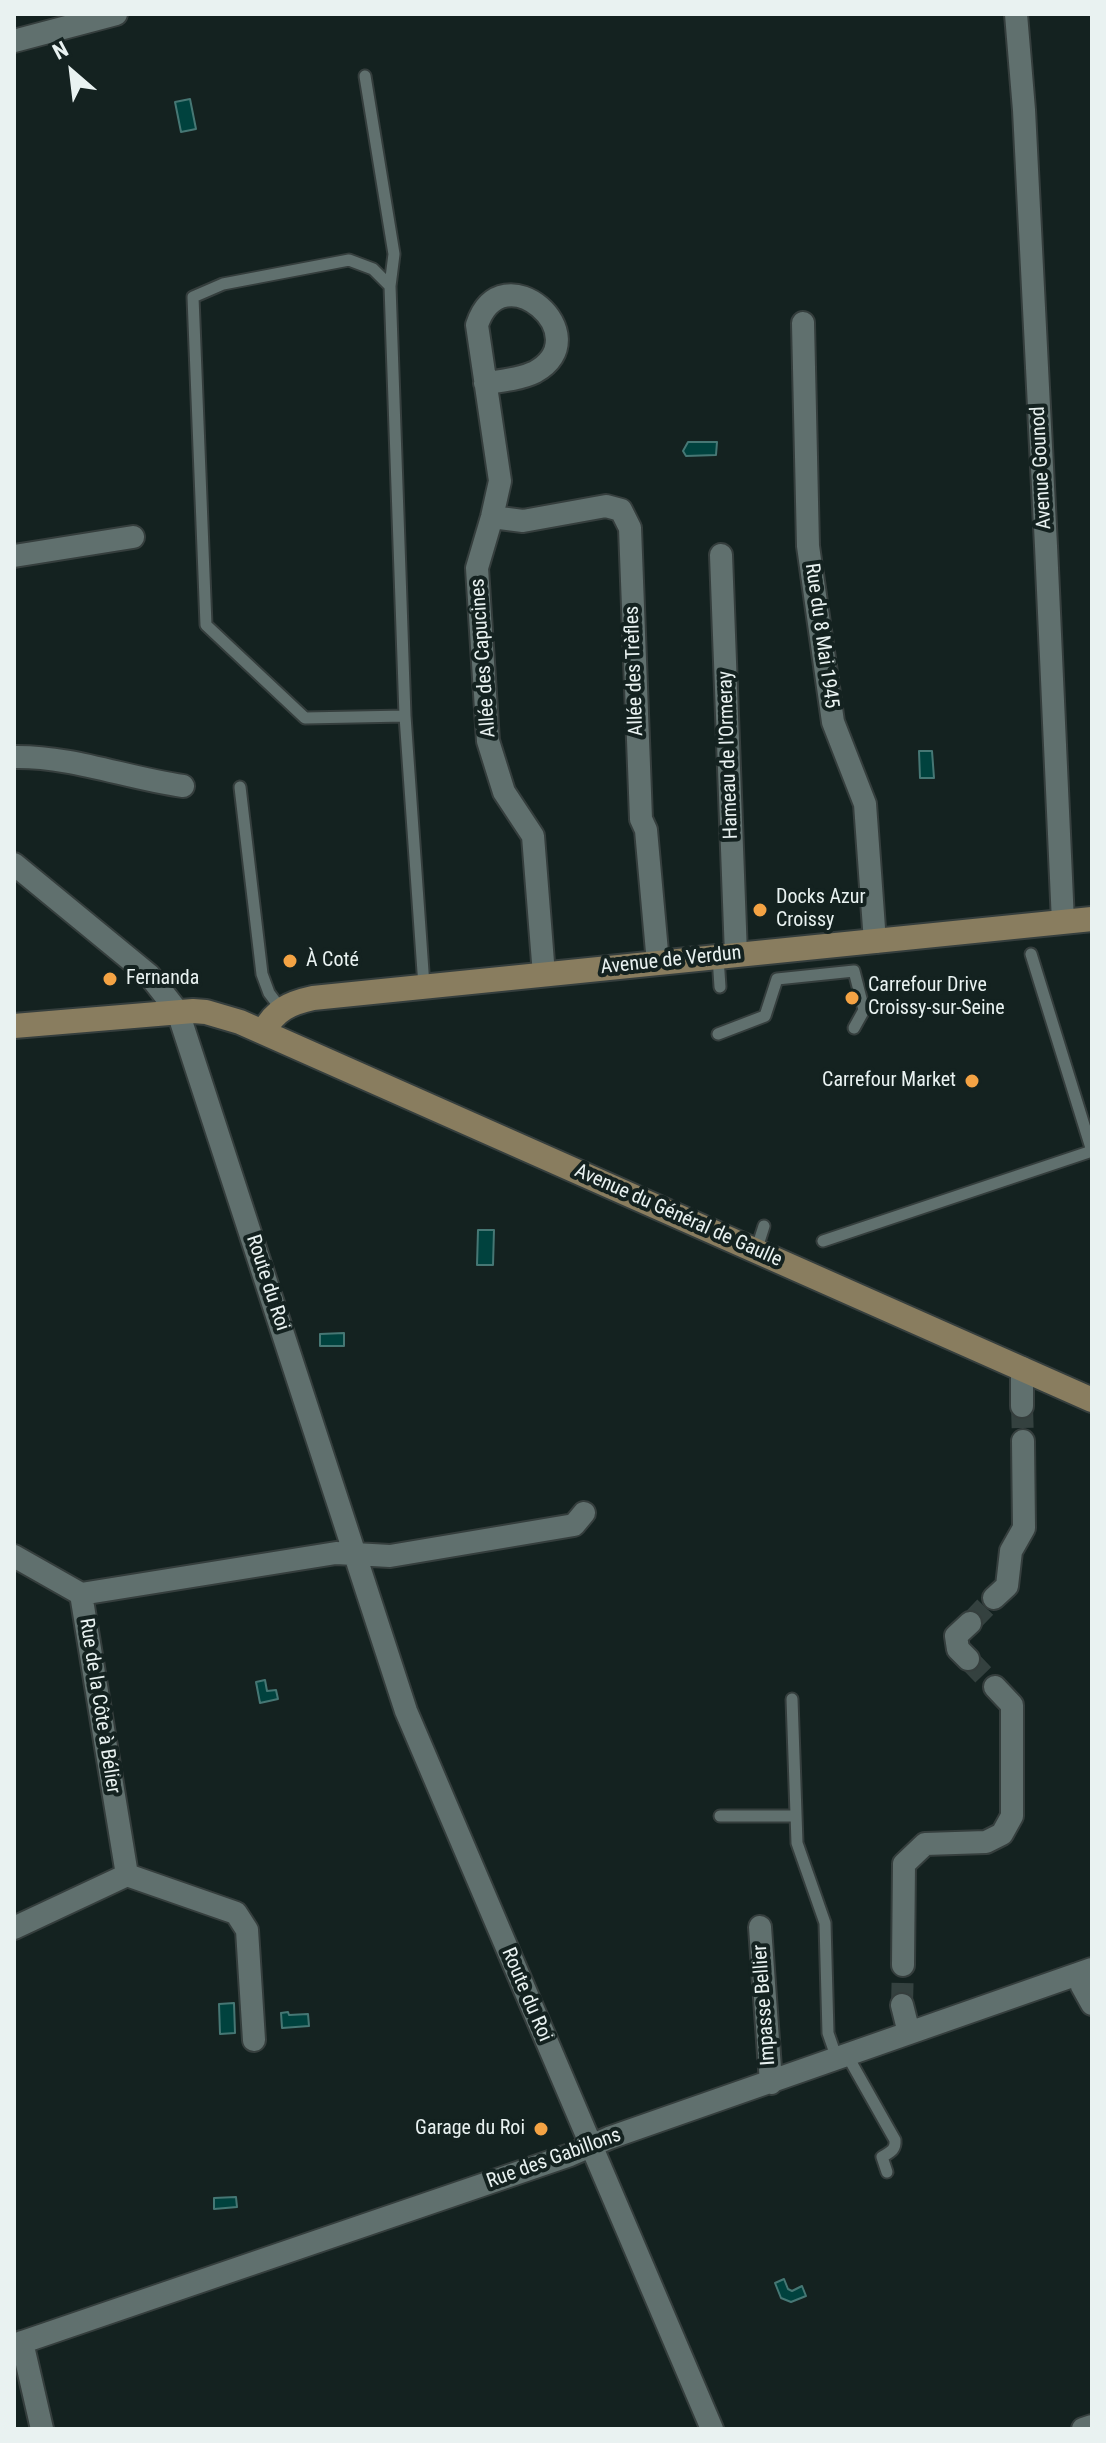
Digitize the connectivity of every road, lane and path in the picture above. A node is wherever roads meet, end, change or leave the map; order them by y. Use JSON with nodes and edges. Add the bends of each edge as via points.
{"nodes":[{"id":1,"x":116,"y":14,"type":"edge"},
{"id":2,"x":1016,"y":14,"type":"edge"},
{"id":3,"x":14,"y":41,"type":"edge"},
{"id":4,"x":365,"y":76,"type":"dead end"},
{"id":5,"x":390,"y":286,"type":"junction"},
{"id":6,"x":803,"y":323,"type":"dead end"},
{"id":7,"x":485,"y":383,"type":"dead end"},
{"id":8,"x":492,"y":517,"type":"junction"},
{"id":9,"x":133,"y":537,"type":"dead end"},
{"id":10,"x":721,"y":555,"type":"dead end"},
{"id":11,"x":14,"y":556,"type":"edge"},
{"id":12,"x":405,"y":716,"type":"junction"},
{"id":13,"x":14,"y":757,"type":"edge"},
{"id":14,"x":183,"y":786,"type":"dead end"},
{"id":15,"x":240,"y":787,"type":"dead end"},
{"id":16,"x":14,"y":864,"type":"edge"},
{"id":17,"x":1092,"y":919,"type":"edge"},
{"id":18,"x":1063,"y":922,"type":"junction"},
{"id":19,"x":875,"y":942,"type":"junction"},
{"id":20,"x":1031,"y":954,"type":"dead end"},
{"id":21,"x":727,"y":956,"type":"junction"},
{"id":22,"x":658,"y":963,"type":"junction"},
{"id":23,"x":544,"y":975,"type":"junction"},
{"id":24,"x":424,"y":986,"type":"junction"},
{"id":25,"x":720,"y":987,"type":"dead end"},
{"id":26,"x":281,"y":1009,"type":"junction"},
{"id":27,"x":178,"y":1012,"type":"junction"},
{"id":28,"x":14,"y":1026,"type":"edge"},
{"id":29,"x":854,"y":1028,"type":"dead end"},
{"id":30,"x":264,"y":1031,"type":"junction"},
{"id":31,"x":718,"y":1034,"type":"dead end"},
{"id":32,"x":764,"y":1226,"type":"dead end"},
{"id":33,"x":823,"y":1241,"type":"dead end"},
{"id":34,"x":756,"y":1251,"type":"junction"},
{"id":35,"x":1022,"y":1368,"type":"junction"},
{"id":36,"x":1092,"y":1400,"type":"edge"},
{"id":37,"x":1022,"y":1406,"type":"tunnel mouth"},
{"id":38,"x":1023,"y":1441,"type":"tunnel mouth"},
{"id":39,"x":584,"y":1513,"type":"dead end"},
{"id":40,"x":357,"y":1554,"type":"junction"},
{"id":41,"x":14,"y":1556,"type":"edge"},
{"id":42,"x":81,"y":1594,"type":"junction"},
{"id":43,"x":994,"y":1598,"type":"tunnel mouth"},
{"id":44,"x":970,"y":1623,"type":"tunnel mouth"},
{"id":45,"x":968,"y":1659,"type":"tunnel mouth"},
{"id":46,"x":995,"y":1687,"type":"tunnel mouth"},
{"id":47,"x":792,"y":1699,"type":"dead end"},
{"id":48,"x":720,"y":1816,"type":"dead end"},
{"id":49,"x":796,"y":1816,"type":"junction"},
{"id":50,"x":127,"y":1875,"type":"junction"},
{"id":51,"x":760,"y":1927,"type":"dead end"},
{"id":52,"x":14,"y":1928,"type":"edge"},
{"id":53,"x":903,"y":1965,"type":"tunnel mouth"},
{"id":54,"x":1086,"y":1971,"type":"edge"},
{"id":55,"x":1092,"y":2004,"type":"edge"},
{"id":56,"x":902,"y":2005,"type":"tunnel mouth"},
{"id":57,"x":909,"y":2033,"type":"junction"},
{"id":58,"x":254,"y":2040,"type":"dead end"},
{"id":59,"x":842,"y":2057,"type":"junction"},
{"id":60,"x":771,"y":2083,"type":"junction"},
{"id":61,"x":590,"y":2146,"type":"junction"},
{"id":62,"x":887,"y":2172,"type":"dead end"},
{"id":63,"x":18,"y":2344,"type":"edge"},
{"id":64,"x":1092,"y":2426,"type":"edge"},
{"id":65,"x":42,"y":2429,"type":"edge"},
{"id":66,"x":712,"y":2429,"type":"edge"},
{"id":67,"x":1083,"y":2429,"type":"edge"}],
"edges":[{"from":1,"to":3,"type":"street"},
{"from":2,"to":18,"type":"street","name":"Avenue Gounod"},
{"from":4,"to":5,"type":"lane","via":[[394,254]]},
{"from":5,"to":12,"type":"lane"},
{"from":5,"to":12,"type":"lane","via":[[373,269],[349,260],[223,284],[193,297],[206,625],[305,718]]},
{"from":6,"to":19,"type":"street","name":"Rue du 8 Mai 1945","via":[[808,546],[833,722],[865,804]]},
{"from":7,"to":8,"type":"street","name":"Allée des Capucines","via":[[500,481]]},
{"from":8,"to":22,"type":"street","name":"Allée des Trèfles","via":[[523,521],[606,506],[621,510],[630,528],[641,819]]},
{"from":8,"to":23,"type":"street","name":"Allée des Capucines","via":[[477,568],[488,741],[504,792],[533,836]]},
{"from":9,"to":11,"type":"street"},
{"from":10,"to":21,"type":"street","name":"Hameau de l'Ormeray"},
{"from":12,"to":24,"type":"lane"},
{"from":13,"to":14,"type":"street","via":[[50,758]]},
{"from":15,"to":26,"type":"lane","via":[[263,982]]},
{"from":16,"to":27,"type":"street","name":"Route du Roi","via":[[149,975]]},
{"from":17,"to":18,"type":"main road","name":"Avenue de Verdun"},
{"from":18,"to":19,"type":"main road","name":"Avenue de Verdun"},
{"from":19,"to":21,"type":"main road","name":"Avenue de Verdun"},
{"from":20,"to":33,"type":"lane","via":[[1092,1151]]},
{"from":21,"to":22,"type":"main road","name":"Avenue de Verdun"},
{"from":21,"to":25,"type":"lane"},
{"from":22,"to":23,"type":"main road","name":"Avenue de Verdun"},
{"from":23,"to":24,"type":"main road","name":"Avenue de Verdun"},
{"from":24,"to":26,"type":"main road","name":"Avenue de Verdun","via":[[313,998]]},
{"from":26,"to":30,"type":"main road"},
{"from":27,"to":28,"type":"main road","name":"Avenue du Général de Gaulle"},
{"from":27,"to":30,"type":"main road","name":"Avenue du Général de Gaulle","via":[[206,1012]]},
{"from":27,"to":40,"type":"street","name":"Route du Roi"},
{"from":29,"to":31,"type":"lane","via":[[864,1010],[854,971],[777,979],[765,1016]]},
{"from":30,"to":34,"type":"main road","name":"Avenue du Général de Gaulle"},
{"from":32,"to":34,"type":"lane"},
{"from":34,"to":35,"type":"main road","name":"Avenue du Général de Gaulle"},
{"from":35,"to":36,"type":"main road","name":"Avenue du Général de Gaulle"},
{"from":35,"to":37,"type":"street"},
{"from":38,"to":43,"type":"street","via":[[1024,1528],[1011,1551],[1007,1586]]},
{"from":39,"to":40,"type":"street","via":[[574,1525],[390,1556]]},
{"from":40,"to":42,"type":"street","name":"Rue de la Côte à Bélier","via":[[336,1553]]},
{"from":40,"to":61,"type":"street","name":"Route du Roi","via":[[406,1711]]},
{"from":41,"to":42,"type":"street"},
{"from":42,"to":50,"type":"street","name":"Rue de la Côte à Bélier"},
{"from":44,"to":45,"type":"street","via":[[956,1636],[958,1649]]},
{"from":46,"to":53,"type":"street","via":[[1012,1705],[1012,1816],[1002,1834],[986,1842],[925,1844],[904,1864]]},
{"from":47,"to":49,"type":"lane"},
{"from":48,"to":49,"type":"lane"},
{"from":49,"to":59,"type":"lane","via":[[797,1843],[825,1923],[828,2033]]},
{"from":50,"to":52,"type":"street"},
{"from":50,"to":58,"type":"street","via":[[236,1913],[244,1923]]},
{"from":51,"to":60,"type":"street","name":"Impasse Bellier"},
{"from":54,"to":55,"type":"street","via":[[1082,1986]]},
{"from":54,"to":57,"type":"street","name":"Rue des Gabillons"},
{"from":56,"to":57,"type":"street"},
{"from":57,"to":59,"type":"street","name":"Rue des Gabillons"},
{"from":59,"to":60,"type":"street","name":"Rue des Gabillons"},
{"from":59,"to":62,"type":"lane","via":[[895,2140],[892,2151],[882,2157]]},
{"from":60,"to":61,"type":"street","name":"Rue des Gabillons"},
{"from":61,"to":63,"type":"street","name":"Rue des Gabillons"},
{"from":61,"to":66,"type":"street","name":"Route du Roi"},
{"from":63,"to":65,"type":"street"},
{"from":64,"to":67,"type":"street"}]}
